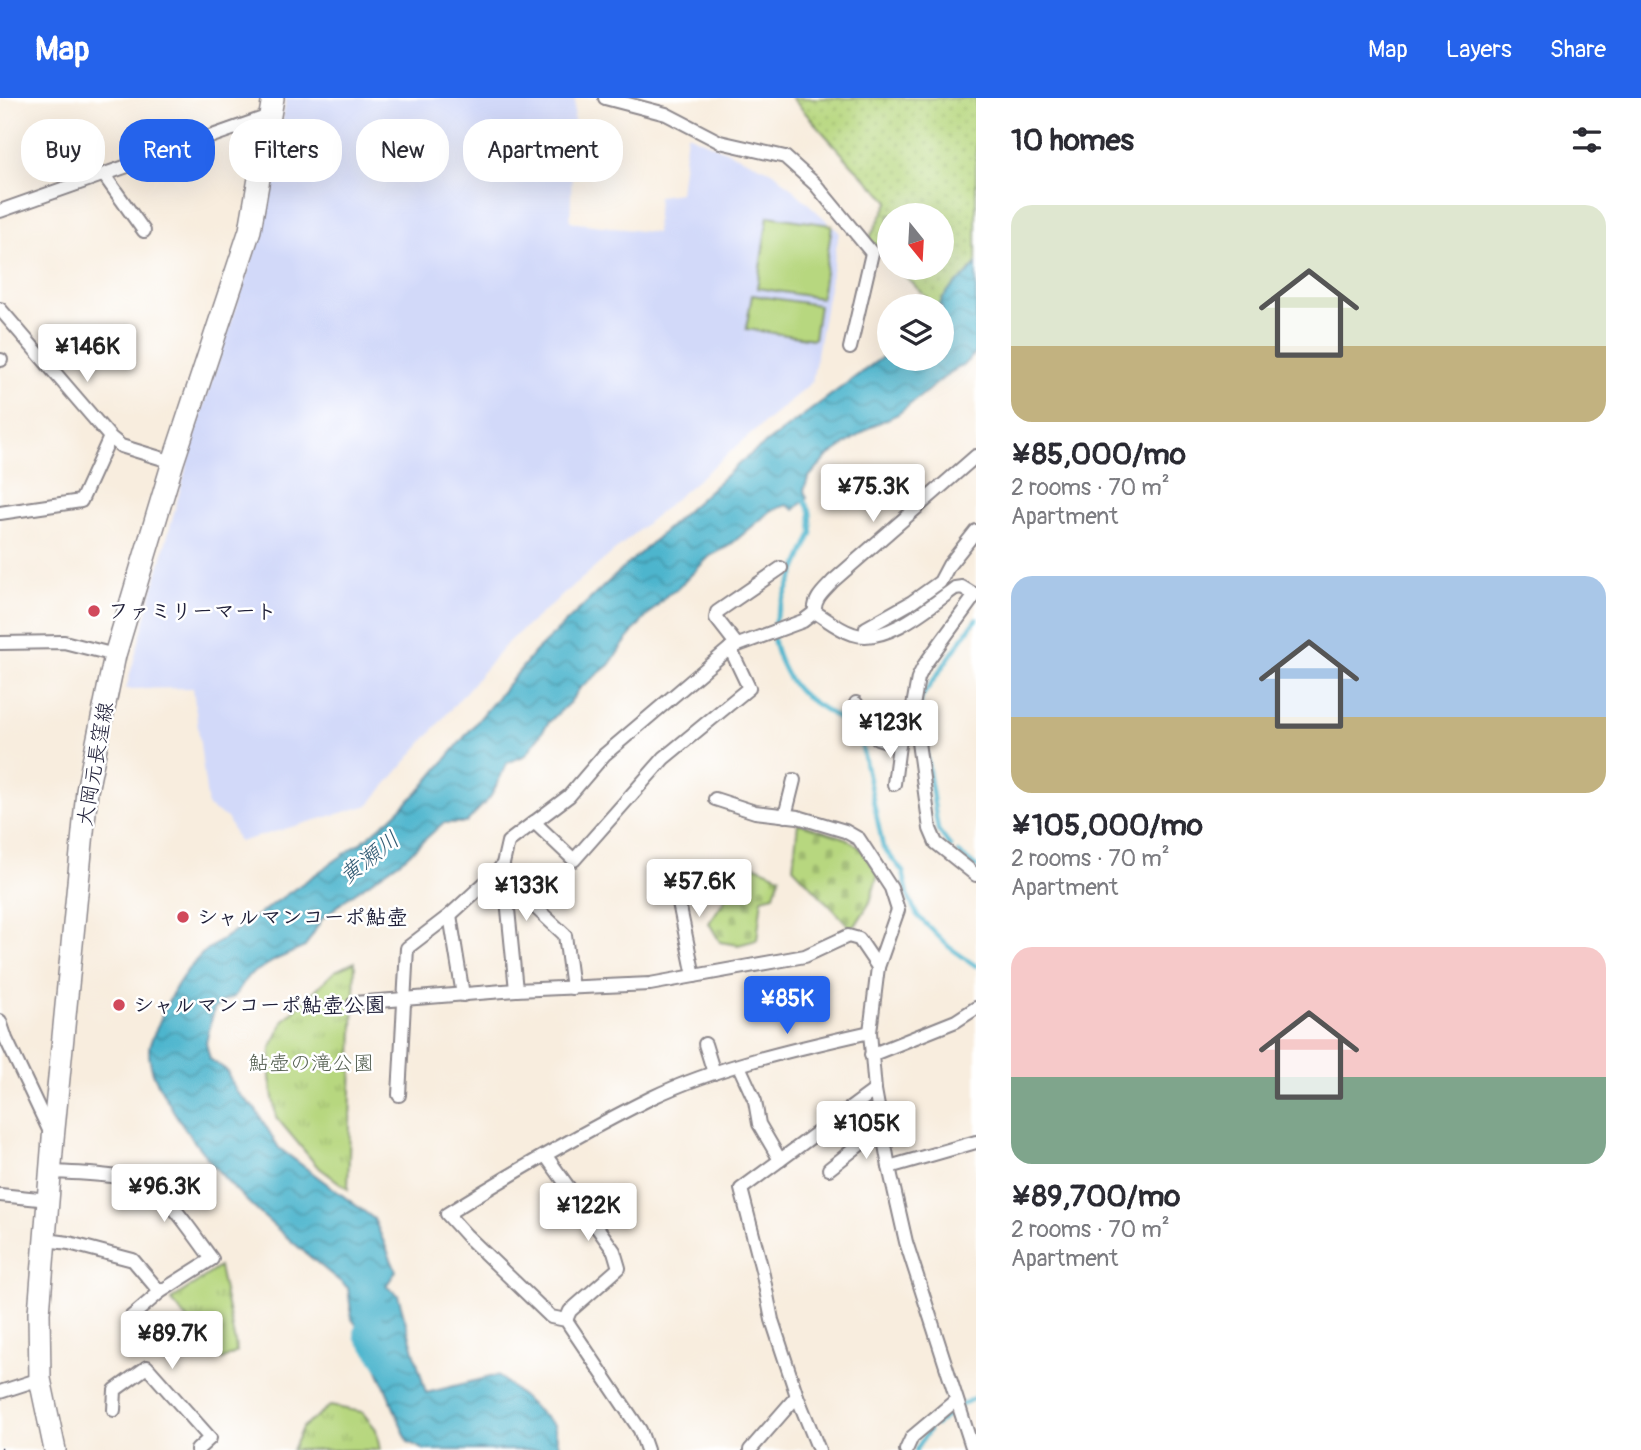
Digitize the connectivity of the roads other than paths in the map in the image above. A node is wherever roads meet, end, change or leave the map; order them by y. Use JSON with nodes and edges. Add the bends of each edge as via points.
{"nodes":[{"id":1,"x":605,"y":98,"type":"edge"},
{"id":2,"x":273,"y":106,"type":"edge"},
{"id":3,"x":105,"y":174,"type":"edge"},
{"id":4,"x":105,"y":175,"type":"edge"},
{"id":5,"x":82,"y":182,"type":"edge"},
{"id":6,"x":0,"y":211,"type":"edge"},
{"id":7,"x":144,"y":231,"type":"dead end"},
{"id":8,"x":0,"y":309,"type":"edge"},
{"id":9,"x":850,"y":348,"type":"dead end"},
{"id":10,"x":110,"y":437,"type":"junction"},
{"id":11,"x":976,"y":456,"type":"edge"},
{"id":12,"x":173,"y":461,"type":"junction"},
{"id":13,"x":0,"y":513,"type":"edge"},
{"id":14,"x":976,"y":531,"type":"edge"},
{"id":15,"x":780,"y":568,"type":"dead end"},
{"id":16,"x":975,"y":594,"type":"edge"},
{"id":17,"x":815,"y":611,"type":"junction"},
{"id":18,"x":864,"y":635,"type":"junction"},
{"id":19,"x":0,"y":643,"type":"edge"},
{"id":20,"x":734,"y":646,"type":"junction"},
{"id":21,"x":115,"y":655,"type":"junction"},
{"id":22,"x":856,"y":704,"type":"dead end"},
{"id":23,"x":912,"y":706,"type":"junction"},
{"id":24,"x":899,"y":745,"type":"junction"},
{"id":25,"x":794,"y":780,"type":"dead end"},
{"id":26,"x":894,"y":783,"type":"dead end"},
{"id":27,"x":715,"y":799,"type":"dead end"},
{"id":28,"x":785,"y":816,"type":"junction"},
{"id":29,"x":534,"y":822,"type":"junction"},
{"id":30,"x":672,"y":869,"type":"dead end"},
{"id":31,"x":502,"y":875,"type":"junction"},
{"id":32,"x":976,"y":875,"type":"edge"},
{"id":33,"x":450,"y":915,"type":"junction"},
{"id":34,"x":878,"y":967,"type":"junction"},
{"id":35,"x":694,"y":976,"type":"junction"},
{"id":36,"x":572,"y":988,"type":"junction"},
{"id":37,"x":516,"y":990,"type":"junction"},
{"id":38,"x":463,"y":995,"type":"junction"},
{"id":39,"x":405,"y":999,"type":"junction"},
{"id":40,"x":354,"y":1003,"type":"dead end"},
{"id":41,"x":976,"y":1007,"type":"edge"},
{"id":42,"x":0,"y":1021,"type":"edge"},
{"id":43,"x":870,"y":1032,"type":"junction"},
{"id":44,"x":705,"y":1044,"type":"dead end"},
{"id":45,"x":871,"y":1055,"type":"junction"},
{"id":46,"x":739,"y":1066,"type":"junction"},
{"id":47,"x":714,"y":1073,"type":"junction"},
{"id":48,"x":875,"y":1090,"type":"junction"},
{"id":49,"x":399,"y":1095,"type":"dead end"},
{"id":50,"x":882,"y":1127,"type":"junction"},
{"id":51,"x":53,"y":1139,"type":"junction"},
{"id":52,"x":976,"y":1142,"type":"edge"},
{"id":53,"x":546,"y":1156,"type":"junction"},
{"id":54,"x":780,"y":1160,"type":"junction"},
{"id":55,"x":889,"y":1167,"type":"junction"},
{"id":56,"x":829,"y":1169,"type":"dead end"},
{"id":57,"x":51,"y":1172,"type":"junction"},
{"id":58,"x":0,"y":1195,"type":"edge"},
{"id":59,"x":49,"y":1200,"type":"junction"},
{"id":60,"x":46,"y":1240,"type":"junction"},
{"id":61,"x":160,"y":1292,"type":"junction"},
{"id":62,"x":131,"y":1317,"type":"dead end"},
{"id":63,"x":566,"y":1320,"type":"junction"},
{"id":64,"x":40,"y":1379,"type":"junction"},
{"id":65,"x":0,"y":1392,"type":"edge"},
{"id":66,"x":797,"y":1396,"type":"junction"},
{"id":67,"x":956,"y":1400,"type":"junction"},
{"id":68,"x":114,"y":1410,"type":"dead end"},
{"id":69,"x":55,"y":1450,"type":"edge"},
{"id":70,"x":197,"y":1450,"type":"edge"},
{"id":71,"x":647,"y":1450,"type":"edge"},
{"id":72,"x":750,"y":1450,"type":"edge"},
{"id":73,"x":819,"y":1450,"type":"edge"},
{"id":74,"x":906,"y":1450,"type":"edge"},
{"id":75,"x":973,"y":1450,"type":"edge"}],
"edges":[{"from":1,"to":9,"type":"street","via":[[666,114],[720,142],[785,157],[815,184],[872,253]]},
{"from":2,"to":3,"type":"street"},
{"from":2,"to":12,"type":"main road","name":"大岡元長窪線","via":[[250,230]]},
{"from":4,"to":7,"type":"street"},
{"from":5,"to":6,"type":"street"},
{"from":8,"to":10,"type":"street"},
{"from":10,"to":12,"type":"street","via":[[121,446]]},
{"from":10,"to":13,"type":"street","via":[[81,501]]},
{"from":11,"to":17,"type":"street","via":[[833,581],[817,598]]},
{"from":12,"to":21,"type":"main road","name":"大岡元長窪線"},
{"from":14,"to":18,"type":"street","via":[[940,582],[866,628]]},
{"from":15,"to":20,"type":"street","via":[[717,612],[716,618]]},
{"from":16,"to":18,"type":"street","via":[[955,588],[889,631]]},
{"from":16,"to":23,"type":"street","via":[[925,664]]},
{"from":17,"to":18,"type":"street","via":[[854,635]]},
{"from":17,"to":20,"type":"street","via":[[803,621]]},
{"from":19,"to":21,"type":"street","via":[[64,642]]},
{"from":20,"to":29,"type":"street","via":[[604,755],[569,796]]},
{"from":20,"to":29,"type":"street","via":[[749,688],[664,758],[574,860]]},
{"from":21,"to":51,"type":"main road","name":"大岡元長窪線","via":[[87,791]]},
{"from":22,"to":24,"type":"street","via":[[877,738]]},
{"from":23,"to":24,"type":"street"},
{"from":23,"to":32,"type":"street","via":[[930,829],[936,842]]},
{"from":24,"to":26,"type":"street"},
{"from":25,"to":28,"type":"street"},
{"from":27,"to":28,"type":"street"},
{"from":28,"to":34,"type":"street","via":[[845,831],[859,839],[879,868],[898,910]]},
{"from":29,"to":31,"type":"street","via":[[508,842]]},
{"from":30,"to":35,"type":"street"},
{"from":31,"to":33,"type":"street"},
{"from":31,"to":36,"type":"street","via":[[565,935]]},
{"from":31,"to":37,"type":"street"},
{"from":33,"to":38,"type":"street"},
{"from":33,"to":39,"type":"street","via":[[407,948]]},
{"from":34,"to":35,"type":"street","via":[[859,939],[848,936],[805,956]]},
{"from":34,"to":43,"type":"street"},
{"from":35,"to":36,"type":"street","via":[[650,984]]},
{"from":36,"to":37,"type":"street"},
{"from":37,"to":38,"type":"street"},
{"from":38,"to":39,"type":"street"},
{"from":39,"to":40,"type":"street"},
{"from":39,"to":49,"type":"street"},
{"from":41,"to":45,"type":"street","via":[[956,1021]]},
{"from":42,"to":51,"type":"street"},
{"from":43,"to":45,"type":"street"},
{"from":43,"to":46,"type":"street"},
{"from":44,"to":47,"type":"street"},
{"from":45,"to":48,"type":"street"},
{"from":46,"to":47,"type":"street"},
{"from":46,"to":54,"type":"street","via":[[755,1101],[759,1125]]},
{"from":47,"to":53,"type":"street","via":[[652,1097]]},
{"from":48,"to":50,"type":"street"},
{"from":48,"to":54,"type":"street"},
{"from":50,"to":55,"type":"street"},
{"from":50,"to":56,"type":"street"},
{"from":51,"to":57,"type":"main road","name":"大岡元長窪線"},
{"from":52,"to":55,"type":"street"},
{"from":53,"to":63,"type":"street","via":[[614,1251],[619,1268],[570,1311]]},
{"from":53,"to":63,"type":"street","via":[[447,1214],[551,1317]]},
{"from":54,"to":66,"type":"street","via":[[741,1189],[772,1320]]},
{"from":55,"to":67,"type":"street","via":[[906,1242]]},
{"from":57,"to":59,"type":"main road","name":"大岡元長窪線"},
{"from":57,"to":61,"type":"street","via":[[98,1173],[159,1192],[212,1259]]},
{"from":58,"to":59,"type":"street"},
{"from":59,"to":60,"type":"main road","name":"大岡元長窪線"},
{"from":60,"to":61,"type":"street","via":[[133,1260]]},
{"from":60,"to":64,"type":"main road","name":"大岡元長窪線","via":[[39,1313]]},
{"from":61,"to":62,"type":"street"},
{"from":63,"to":71,"type":"street","via":[[640,1430]]},
{"from":64,"to":65,"type":"street"},
{"from":64,"to":69,"type":"main road","name":"大岡元長窪線"},
{"from":66,"to":72,"type":"street"},
{"from":66,"to":73,"type":"street"},
{"from":67,"to":74,"type":"street","via":[[912,1437]]},
{"from":67,"to":75,"type":"street"},
{"from":68,"to":70,"type":"street","via":[[115,1390],[147,1367],[210,1438]]}]}
